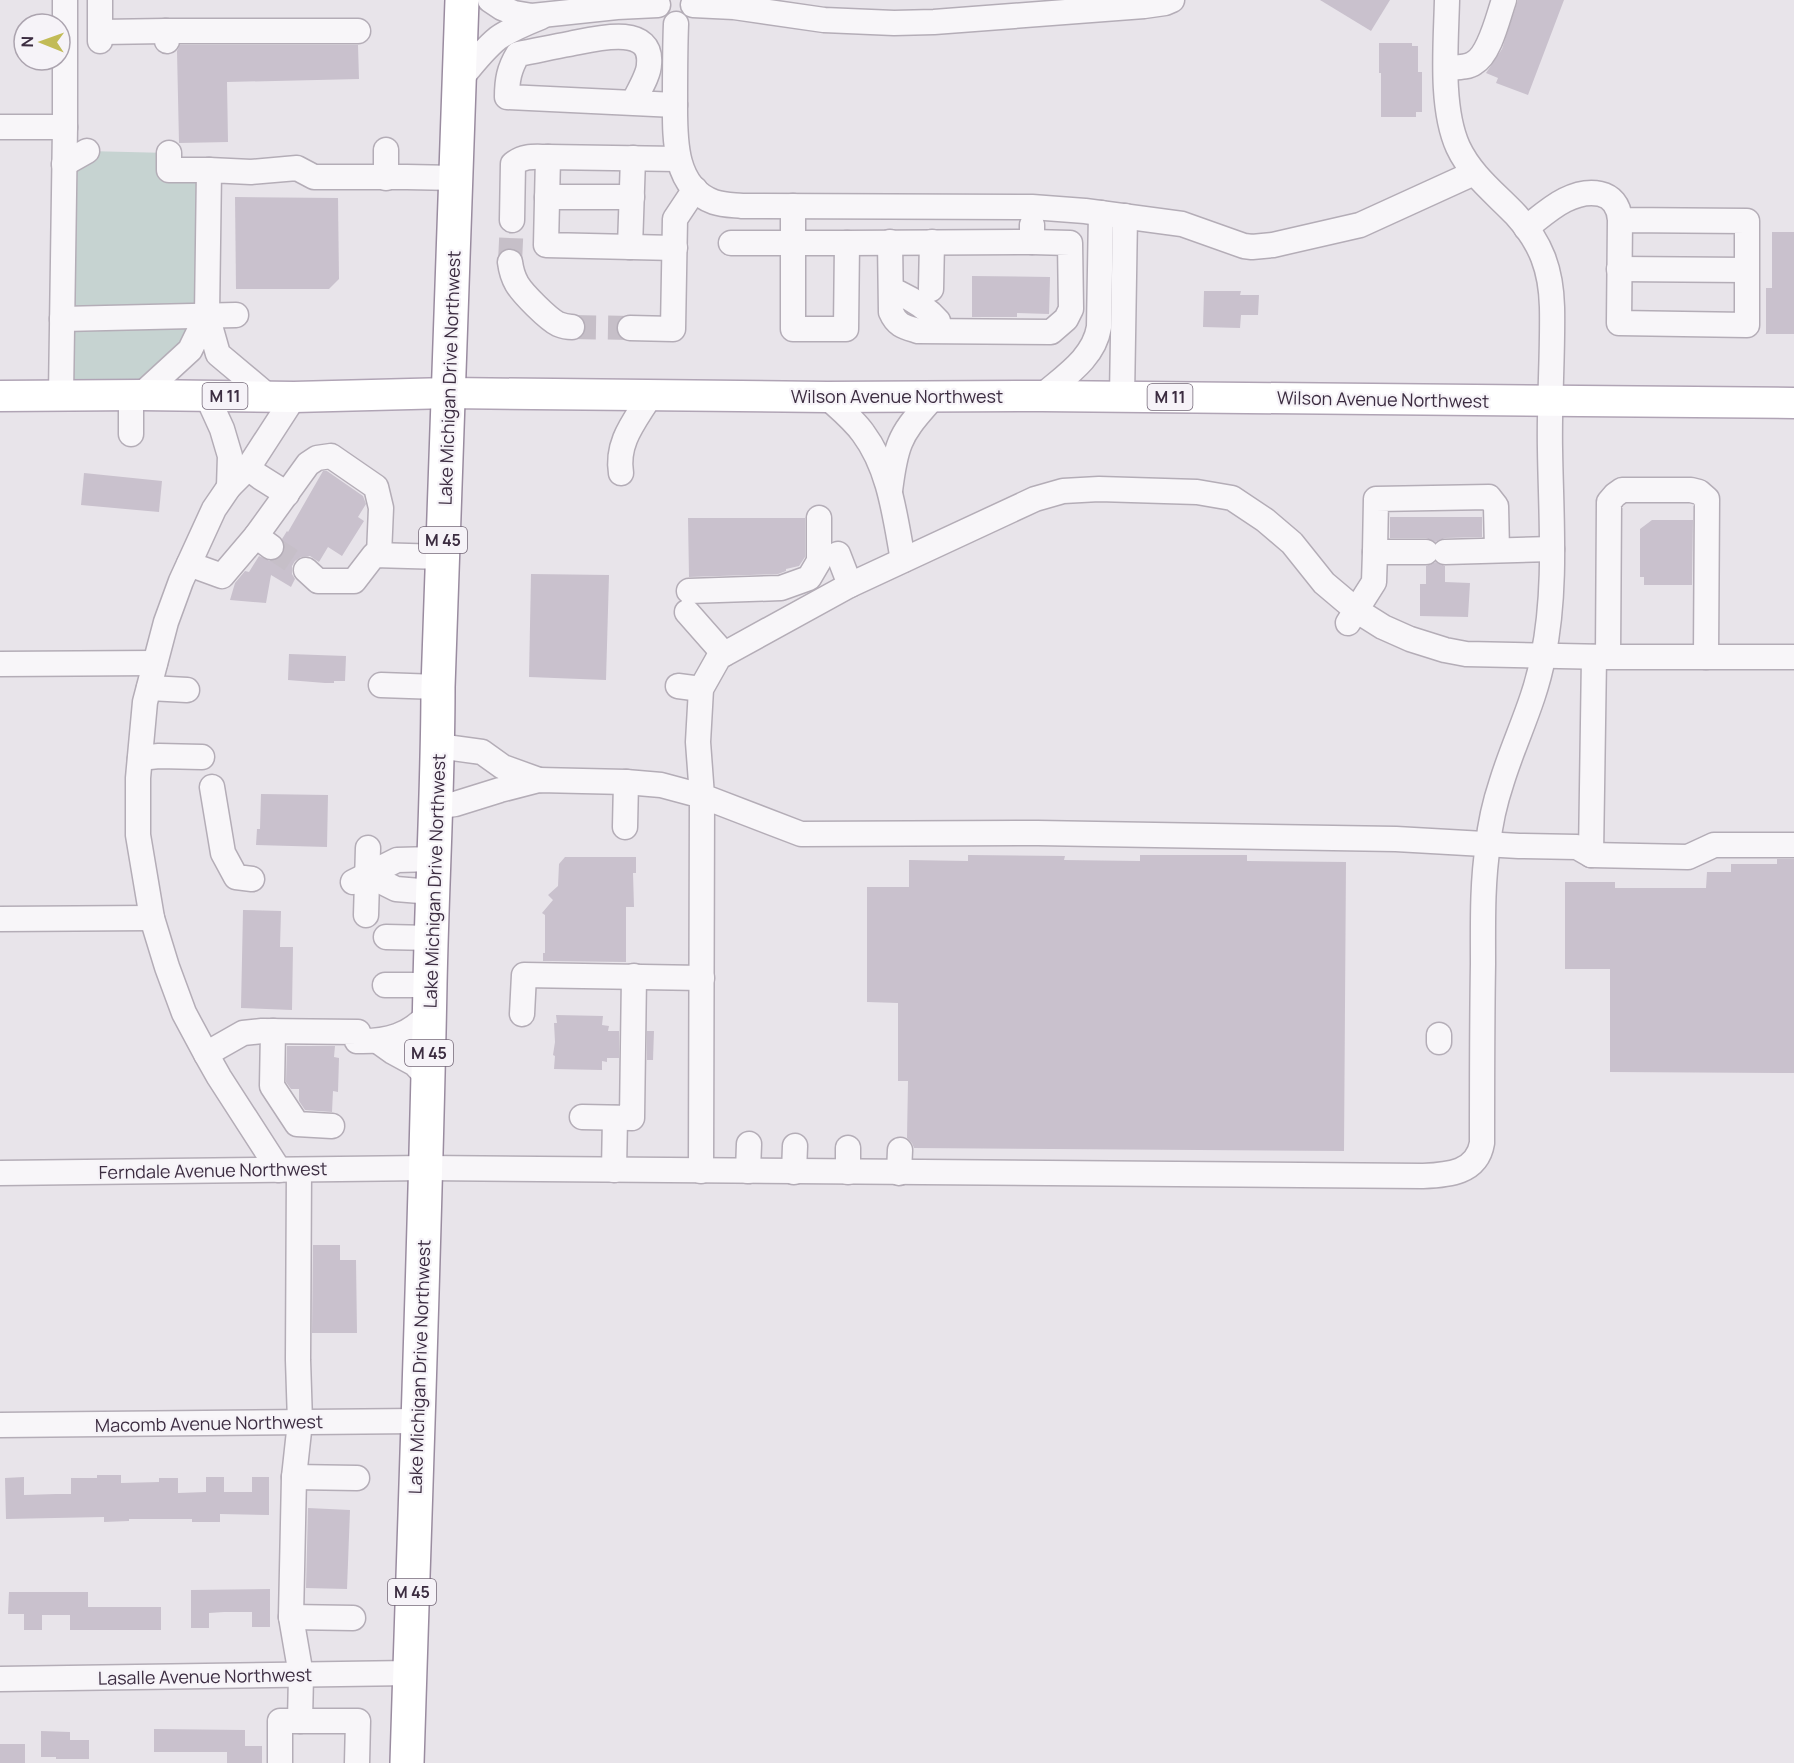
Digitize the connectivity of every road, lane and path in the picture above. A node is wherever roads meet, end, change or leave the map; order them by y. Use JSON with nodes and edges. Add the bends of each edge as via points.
{"nodes":[{"id":1,"x":65,"y":0,"type":"edge"},
{"id":2,"x":100,"y":0,"type":"edge"},
{"id":3,"x":462,"y":0,"type":"edge"},
{"id":4,"x":490,"y":0,"type":"edge"},
{"id":5,"x":1447,"y":0,"type":"edge"},
{"id":6,"x":1504,"y":0,"type":"edge"},
{"id":7,"x":692,"y":2,"type":"edge"},
{"id":8,"x":1161,"y":2,"type":"edge"},
{"id":9,"x":658,"y":3,"type":"edge"},
{"id":10,"x":617,"y":7,"type":"junction"},
{"id":11,"x":822,"y":10,"type":"edge"},
{"id":12,"x":542,"y":16,"type":"junction"},
{"id":13,"x":676,"y":24,"type":"junction"},
{"id":14,"x":358,"y":31,"type":"dead end"},
{"id":15,"x":622,"y":36,"type":"junction"},
{"id":16,"x":1446,"y":68,"type":"junction"},
{"id":17,"x":459,"y":81,"type":"junction"},
{"id":18,"x":633,"y":103,"type":"junction"},
{"id":19,"x":675,"y":105,"type":"junction"},
{"id":20,"x":0,"y":127,"type":"edge"},
{"id":21,"x":65,"y":127,"type":"junction"},
{"id":22,"x":386,"y":150,"type":"dead end"},
{"id":23,"x":87,"y":151,"type":"dead end"},
{"id":24,"x":169,"y":153,"type":"dead end"},
{"id":25,"x":548,"y":157,"type":"junction"},
{"id":26,"x":633,"y":158,"type":"junction"},
{"id":27,"x":678,"y":159,"type":"junction"},
{"id":28,"x":64,"y":164,"type":"junction"},
{"id":29,"x":209,"y":170,"type":"junction"},
{"id":30,"x":1474,"y":173,"type":"junction"},
{"id":31,"x":456,"y":178,"type":"junction"},
{"id":32,"x":373,"y":184,"type":"junction"},
{"id":33,"x":695,"y":189,"type":"junction"},
{"id":34,"x":547,"y":197,"type":"junction"},
{"id":35,"x":632,"y":197,"type":"junction"},
{"id":36,"x":793,"y":206,"type":"junction"},
{"id":37,"x":871,"y":206,"type":"junction"},
{"id":38,"x":1032,"y":207,"type":"junction"},
{"id":39,"x":1101,"y":213,"type":"junction"},
{"id":40,"x":1125,"y":216,"type":"junction"},
{"id":41,"x":512,"y":220,"type":"tunnel mouth"},
{"id":42,"x":1620,"y":220,"type":"junction"},
{"id":43,"x":1526,"y":228,"type":"junction"},
{"id":44,"x":887,"y":242,"type":"junction"},
{"id":45,"x":932,"y":242,"type":"junction"},
{"id":46,"x":1032,"y":242,"type":"junction"},
{"id":47,"x":731,"y":243,"type":"dead end"},
{"id":48,"x":793,"y":243,"type":"junction"},
{"id":49,"x":847,"y":243,"type":"junction"},
{"id":50,"x":1058,"y":243,"type":"junction"},
{"id":51,"x":630,"y":247,"type":"junction"},
{"id":52,"x":675,"y":248,"type":"junction"},
{"id":53,"x":510,"y":262,"type":"tunnel mouth"},
{"id":54,"x":1619,"y":269,"type":"junction"},
{"id":55,"x":1746,"y":270,"type":"junction"},
{"id":56,"x":932,"y":289,"type":"dead end"},
{"id":57,"x":207,"y":315,"type":"junction"},
{"id":58,"x":236,"y":315,"type":"dead end"},
{"id":59,"x":62,"y":319,"type":"junction"},
{"id":60,"x":572,"y":327,"type":"tunnel mouth"},
{"id":61,"x":630,"y":328,"type":"tunnel mouth"},
{"id":62,"x":449,"y":393,"type":"junction"},
{"id":63,"x":61,"y":395,"type":"junction"},
{"id":64,"x":136,"y":395,"type":"junction"},
{"id":65,"x":0,"y":396,"type":"edge"},
{"id":66,"x":207,"y":396,"type":"junction"},
{"id":67,"x":281,"y":396,"type":"junction"},
{"id":68,"x":650,"y":396,"type":"junction"},
{"id":69,"x":934,"y":396,"type":"junction"},
{"id":70,"x":1042,"y":396,"type":"junction"},
{"id":71,"x":827,"y":397,"type":"junction"},
{"id":72,"x":1122,"y":397,"type":"junction"},
{"id":73,"x":1551,"y":401,"type":"junction"},
{"id":74,"x":1794,"y":403,"type":"edge"},
{"id":75,"x":131,"y":434,"type":"dead end"},
{"id":76,"x":248,"y":468,"type":"junction"},
{"id":77,"x":621,"y":473,"type":"dead end"},
{"id":78,"x":229,"y":488,"type":"junction"},
{"id":79,"x":890,"y":491,"type":"junction"},
{"id":80,"x":287,"y":494,"type":"junction"},
{"id":81,"x":819,"y":518,"type":"dead end"},
{"id":82,"x":1552,"y":549,"type":"junction"},
{"id":83,"x":1497,"y":550,"type":"junction"},
{"id":84,"x":1375,"y":552,"type":"junction"},
{"id":85,"x":838,"y":554,"type":"dead end"},
{"id":86,"x":379,"y":555,"type":"junction"},
{"id":87,"x":443,"y":557,"type":"junction"},
{"id":88,"x":903,"y":560,"type":"junction"},
{"id":89,"x":189,"y":564,"type":"junction"},
{"id":90,"x":306,"y":570,"type":"tunnel mouth"},
{"id":91,"x":849,"y":593,"type":"junction"},
{"id":92,"x":1352,"y":616,"type":"junction"},
{"id":93,"x":740,"y":653,"type":"junction"},
{"id":94,"x":1544,"y":656,"type":"junction"},
{"id":95,"x":1601,"y":657,"type":"junction"},
{"id":96,"x":1706,"y":657,"type":"junction"},
{"id":97,"x":1794,"y":657,"type":"edge"},
{"id":98,"x":155,"y":663,"type":"junction"},
{"id":99,"x":0,"y":664,"type":"edge"},
{"id":100,"x":381,"y":685,"type":"dead end"},
{"id":101,"x":438,"y":687,"type":"junction"},
{"id":102,"x":149,"y":688,"type":"junction"},
{"id":103,"x":187,"y":690,"type":"dead end"},
{"id":104,"x":438,"y":746,"type":"junction"},
{"id":105,"x":202,"y":757,"type":"dead end"},
{"id":106,"x":140,"y":758,"type":"junction"},
{"id":107,"x":539,"y":780,"type":"junction"},
{"id":108,"x":626,"y":782,"type":"junction"},
{"id":109,"x":212,"y":787,"type":"dead end"},
{"id":110,"x":702,"y":796,"type":"junction"},
{"id":111,"x":434,"y":807,"type":"junction"},
{"id":112,"x":625,"y":827,"type":"dead end"},
{"id":113,"x":1488,"y":844,"type":"junction"},
{"id":114,"x":1794,"y":845,"type":"edge"},
{"id":115,"x":368,"y":848,"type":"dead end"},
{"id":116,"x":1591,"y":855,"type":"junction"},
{"id":117,"x":433,"y":859,"type":"junction"},
{"id":118,"x":360,"y":878,"type":"junction"},
{"id":119,"x":252,"y":879,"type":"dead end"},
{"id":120,"x":432,"y":892,"type":"junction"},
{"id":121,"x":366,"y":915,"type":"dead end"},
{"id":122,"x":0,"y":920,"type":"edge"},
{"id":123,"x":162,"y":929,"type":"junction"},
{"id":124,"x":386,"y":937,"type":"dead end"},
{"id":125,"x":431,"y":938,"type":"junction"},
{"id":126,"x":643,"y":973,"type":"junction"},
{"id":127,"x":702,"y":978,"type":"junction"},
{"id":128,"x":385,"y":985,"type":"dead end"},
{"id":129,"x":430,"y":999,"type":"junction"},
{"id":130,"x":522,"y":1014,"type":"dead end"},
{"id":131,"x":273,"y":1031,"type":"junction"},
{"id":132,"x":362,"y":1037,"type":"junction"},
{"id":133,"x":206,"y":1054,"type":"junction"},
{"id":134,"x":428,"y":1078,"type":"junction"},
{"id":135,"x":582,"y":1117,"type":"dead end"},
{"id":136,"x":615,"y":1118,"type":"junction"},
{"id":137,"x":332,"y":1126,"type":"dead end"},
{"id":138,"x":749,"y":1144,"type":"dead end"},
{"id":139,"x":795,"y":1146,"type":"dead end"},
{"id":140,"x":848,"y":1148,"type":"dead end"},
{"id":141,"x":425,"y":1168,"type":"junction"},
{"id":142,"x":289,"y":1170,"type":"junction"},
{"id":143,"x":614,"y":1170,"type":"junction"},
{"id":144,"x":701,"y":1171,"type":"junction"},
{"id":145,"x":748,"y":1171,"type":"junction"},
{"id":146,"x":794,"y":1172,"type":"junction"},
{"id":147,"x":848,"y":1172,"type":"junction"},
{"id":148,"x":0,"y":1173,"type":"edge"},
{"id":149,"x":417,"y":1421,"type":"junction"},
{"id":150,"x":300,"y":1422,"type":"junction"},
{"id":151,"x":0,"y":1425,"type":"edge"},
{"id":152,"x":294,"y":1478,"type":"junction"},
{"id":153,"x":357,"y":1478,"type":"dead end"},
{"id":154,"x":291,"y":1617,"type":"junction"},
{"id":155,"x":353,"y":1618,"type":"dead end"},
{"id":156,"x":410,"y":1673,"type":"junction"},
{"id":157,"x":301,"y":1675,"type":"junction"},
{"id":158,"x":0,"y":1679,"type":"edge"},
{"id":159,"x":300,"y":1721,"type":"junction"},
{"id":160,"x":280,"y":1763,"type":"edge"},
{"id":161,"x":357,"y":1763,"type":"edge"},
{"id":162,"x":407,"y":1763,"type":"edge"}],
"edges":[{"from":1,"to":21,"type":"street"},
{"from":2,"to":14,"type":"street","via":[[101,37]]},
{"from":3,"to":17,"type":"highway","name":"Lake Michigan Drive Northwest","number":"M 45"},
{"from":4,"to":12,"type":"street","via":[[514,13]]},
{"from":5,"to":16,"type":"street","name":"Ferndale Avenue Northwest"},
{"from":6,"to":16,"type":"street","via":[[1482,56],[1473,64]]},
{"from":7,"to":11,"type":"street"},
{"from":7,"to":13,"type":"street","via":[[690,16]]},
{"from":8,"to":11,"type":"street","via":[[934,22],[866,23]]},
{"from":9,"to":10,"type":"street"},
{"from":9,"to":13,"type":"street","via":[[665,21]]},
{"from":10,"to":12,"type":"street"},
{"from":10,"to":15,"type":"street"},
{"from":12,"to":17,"type":"street","via":[[497,39]]},
{"from":13,"to":19,"type":"street"},
{"from":15,"to":18,"type":"street","via":[[642,43],[649,53],[650,66]]},
{"from":15,"to":18,"type":"street","via":[[518,54],[507,80],[507,97]]},
{"from":16,"to":30,"type":"street","name":"Ferndale Avenue Northwest","via":[[1452,130]]},
{"from":17,"to":31,"type":"highway","name":"Lake Michigan Drive Northwest","number":"M 45"},
{"from":18,"to":19,"type":"street"},
{"from":19,"to":27,"type":"street"},
{"from":20,"to":21,"type":"street"},
{"from":21,"to":28,"type":"street"},
{"from":22,"to":32,"type":"street"},
{"from":23,"to":28,"type":"street"},
{"from":24,"to":29,"type":"street","via":[[169,170]]},
{"from":25,"to":26,"type":"street"},
{"from":25,"to":34,"type":"street"},
{"from":25,"to":41,"type":"street","via":[[529,157],[513,164]]},
{"from":26,"to":27,"type":"street"},
{"from":26,"to":35,"type":"street"},
{"from":27,"to":33,"type":"street"},
{"from":28,"to":59,"type":"street"},
{"from":29,"to":32,"type":"street","via":[[251,164],[297,168],[314,177]]},
{"from":29,"to":57,"type":"street"},
{"from":30,"to":40,"type":"street","via":[[1360,225],[1262,246],[1234,243],[1182,224]]},
{"from":30,"to":43,"type":"street","name":"Ferndale Avenue Northwest"},
{"from":31,"to":32,"type":"street","via":[[407,177]]},
{"from":31,"to":62,"type":"highway","name":"Lake Michigan Drive Northwest","number":"M 45"},
{"from":33,"to":36,"type":"street","via":[[721,204]]},
{"from":33,"to":52,"type":"street","via":[[675,219]]},
{"from":34,"to":35,"type":"street"},
{"from":34,"to":51,"type":"street","via":[[546,245]]},
{"from":35,"to":51,"type":"street"},
{"from":36,"to":37,"type":"street"},
{"from":36,"to":48,"type":"street"},
{"from":37,"to":38,"type":"street"},
{"from":37,"to":44,"type":"street"},
{"from":38,"to":39,"type":"street"},
{"from":38,"to":46,"type":"street"},
{"from":39,"to":40,"type":"street"},
{"from":39,"to":70,"type":"street","via":[[1098,338],[1088,355]]},
{"from":40,"to":72,"type":"street"},
{"from":42,"to":43,"type":"street","via":[[1609,197],[1586,194],[1567,199]]},
{"from":42,"to":54,"type":"street"},
{"from":42,"to":55,"type":"street","via":[[1747,221]]},
{"from":43,"to":73,"type":"street","name":"Ferndale Avenue Northwest","via":[[1543,254],[1549,275]]},
{"from":44,"to":45,"type":"street"},
{"from":44,"to":49,"type":"street"},
{"from":44,"to":50,"type":"street","via":[[899,307],[907,319],[916,323],[959,324],[1049,322],[1057,314],[1060,301]]},
{"from":44,"to":50,"type":"street","via":[[894,321],[918,331],[1040,332],[1051,332],[1071,309],[1070,243]]},
{"from":45,"to":46,"type":"street"},
{"from":45,"to":56,"type":"street"},
{"from":46,"to":50,"type":"street"},
{"from":47,"to":48,"type":"street"},
{"from":48,"to":49,"type":"street"},
{"from":48,"to":49,"type":"street","via":[[793,329],[846,329]]},
{"from":51,"to":52,"type":"street"},
{"from":52,"to":61,"type":"street","via":[[673,328]]},
{"from":53,"to":60,"type":"street","via":[[517,285],[526,295],[556,322]]},
{"from":54,"to":55,"type":"street"},
{"from":54,"to":55,"type":"street","via":[[1619,323],[1747,325]]},
{"from":57,"to":58,"type":"street"},
{"from":57,"to":59,"type":"street"},
{"from":57,"to":64,"type":"street","via":[[190,350]]},
{"from":57,"to":67,"type":"street","via":[[218,354]]},
{"from":59,"to":63,"type":"street"},
{"from":62,"to":67,"type":"main road","name":"Wilson Avenue Northwest","number":"M 11"},
{"from":62,"to":68,"type":"main road","name":"Wilson Avenue Northwest","number":"M 11"},
{"from":62,"to":87,"type":"highway","name":"Lake Michigan Drive Northwest","number":"M 45"},
{"from":63,"to":64,"type":"main road","name":"Wilson Avenue Northwest","number":"M 11"},
{"from":63,"to":65,"type":"main road","name":"Wilson Avenue Northwest","number":"M 11"},
{"from":64,"to":66,"type":"main road","name":"Wilson Avenue Northwest","number":"M 11"},
{"from":64,"to":75,"type":"street"},
{"from":66,"to":67,"type":"main road","name":"Wilson Avenue Northwest","number":"M 11"},
{"from":66,"to":78,"type":"street","via":[[230,456]]},
{"from":67,"to":76,"type":"street"},
{"from":68,"to":71,"type":"main road","name":"Wilson Avenue Northwest","number":"M 11"},
{"from":68,"to":77,"type":"street","via":[[623,442],[619,455]]},
{"from":69,"to":70,"type":"main road","name":"Wilson Avenue Northwest","number":"M 11"},
{"from":69,"to":71,"type":"main road","name":"Wilson Avenue Northwest","number":"M 11"},
{"from":69,"to":79,"type":"street","via":[[901,440]]},
{"from":70,"to":72,"type":"main road","name":"Wilson Avenue Northwest","number":"M 11"},
{"from":71,"to":79,"type":"street","via":[[868,440]]},
{"from":72,"to":73,"type":"main road","name":"Wilson Avenue Northwest","number":"M 11"},
{"from":73,"to":74,"type":"main road","name":"Wilson Avenue Northwest","number":"M 11"},
{"from":73,"to":82,"type":"street","name":"Ferndale Avenue Northwest"},
{"from":76,"to":78,"type":"street"},
{"from":76,"to":80,"type":"street"},
{"from":78,"to":89,"type":"street","via":[[214,509],[196,524]]},
{"from":79,"to":88,"type":"street"},
{"from":80,"to":86,"type":"street","via":[[308,464],[331,456],[376,488],[381,508]]},
{"from":80,"to":89,"type":"street","via":[[264,541],[222,576]]},
{"from":81,"to":93,"type":"street","via":[[819,561],[808,578],[781,588],[688,602]]},
{"from":82,"to":83,"type":"street"},
{"from":82,"to":94,"type":"street","name":"Ferndale Avenue Northwest"},
{"from":83,"to":84,"type":"street"},
{"from":83,"to":84,"type":"street","via":[[1496,506],[1489,496],[1376,499]]},
{"from":84,"to":92,"type":"street","via":[[1374,582]]},
{"from":85,"to":91,"type":"street"},
{"from":86,"to":87,"type":"street"},
{"from":86,"to":90,"type":"street","via":[[374,555],[354,581],[318,581]]},
{"from":87,"to":101,"type":"highway","name":"Lake Michigan Drive Northwest","number":"M 45"},
{"from":88,"to":91,"type":"street"},
{"from":88,"to":92,"type":"street","via":[[999,526],[1035,499],[1050,502],[1075,490],[1099,495],[1232,498],[1248,514],[1265,520]]},
{"from":89,"to":98,"type":"street"},
{"from":91,"to":93,"type":"street"},
{"from":92,"to":94,"type":"street","via":[[1383,627],[1397,641],[1445,656]]},
{"from":93,"to":110,"type":"street","via":[[719,657],[689,687]]},
{"from":94,"to":95,"type":"street"},
{"from":94,"to":113,"type":"street","name":"Ferndale Avenue Northwest","via":[[1535,694],[1500,786]]},
{"from":95,"to":96,"type":"street"},
{"from":95,"to":96,"type":"street","via":[[1609,502],[1622,490],[1699,492],[1707,499]]},
{"from":95,"to":116,"type":"street"},
{"from":96,"to":97,"type":"street"},
{"from":98,"to":99,"type":"street"},
{"from":98,"to":102,"type":"street"},
{"from":100,"to":101,"type":"street"},
{"from":101,"to":104,"type":"highway","name":"Lake Michigan Drive Northwest","number":"M 45"},
{"from":102,"to":103,"type":"street"},
{"from":102,"to":106,"type":"street"},
{"from":104,"to":107,"type":"street","via":[[482,752],[503,767]]},
{"from":104,"to":111,"type":"highway","name":"Lake Michigan Drive Northwest","number":"M 45"},
{"from":105,"to":106,"type":"street"},
{"from":106,"to":123,"type":"street","via":[[138,835]]},
{"from":107,"to":108,"type":"street"},
{"from":107,"to":111,"type":"street"},
{"from":108,"to":110,"type":"street","via":[[662,785]]},
{"from":108,"to":112,"type":"street"},
{"from":109,"to":119,"type":"street","via":[[224,853],[236,877]]},
{"from":110,"to":113,"type":"street","via":[[801,834],[1095,834]]},
{"from":110,"to":127,"type":"street"},
{"from":111,"to":117,"type":"highway","name":"Lake Michigan Drive Northwest","number":"M 45"},
{"from":113,"to":116,"type":"street","via":[[1577,847]]},
{"from":113,"to":147,"type":"street","name":"Ferndale Avenue Northwest","via":[[1484,887],[1482,1143],[1477,1158],[1467,1168],[1423,1176],[899,1161]]},
{"from":114,"to":116,"type":"street","via":[[1714,845],[1688,857]]},
{"from":115,"to":118,"type":"street"},
{"from":117,"to":118,"type":"street","via":[[397,860]]},
{"from":117,"to":120,"type":"highway","name":"Lake Michigan Drive Northwest","number":"M 45"},
{"from":118,"to":120,"type":"street","via":[[396,889]]},
{"from":118,"to":121,"type":"street"},
{"from":120,"to":125,"type":"highway","name":"Lake Michigan Drive Northwest","number":"M 45"},
{"from":122,"to":123,"type":"street"},
{"from":123,"to":133,"type":"street","via":[[180,977],[184,1013]]},
{"from":124,"to":125,"type":"street"},
{"from":125,"to":129,"type":"highway","name":"Lake Michigan Drive Northwest","number":"M 45"},
{"from":126,"to":127,"type":"street"},
{"from":126,"to":130,"type":"street","via":[[522,972]]},
{"from":126,"to":136,"type":"street","via":[[632,1118]]},
{"from":127,"to":144,"type":"street"},
{"from":128,"to":129,"type":"street"},
{"from":129,"to":132,"type":"street","via":[[421,1022],[411,1029]]},
{"from":129,"to":134,"type":"highway","name":"Lake Michigan Drive Northwest","number":"M 45"},
{"from":131,"to":132,"type":"street"},
{"from":131,"to":133,"type":"street","via":[[243,1034]]},
{"from":131,"to":137,"type":"street","via":[[272,1086],[297,1124]]},
{"from":132,"to":134,"type":"street","via":[[415,1065]]},
{"from":133,"to":142,"type":"street"},
{"from":134,"to":141,"type":"highway","name":"Lake Michigan Drive Northwest","number":"M 45"},
{"from":135,"to":136,"type":"street"},
{"from":136,"to":143,"type":"street"},
{"from":138,"to":145,"type":"street"},
{"from":139,"to":146,"type":"street"},
{"from":140,"to":147,"type":"street"},
{"from":141,"to":142,"type":"street","name":"Ferndale Avenue Northwest"},
{"from":141,"to":143,"type":"street","name":"Ferndale Avenue Northwest"},
{"from":141,"to":149,"type":"highway","name":"Lake Michigan Drive Northwest","number":"M 45"},
{"from":142,"to":148,"type":"street","name":"Ferndale Avenue Northwest"},
{"from":142,"to":150,"type":"street"},
{"from":143,"to":144,"type":"street","name":"Ferndale Avenue Northwest"},
{"from":144,"to":145,"type":"street","name":"Ferndale Avenue Northwest"},
{"from":145,"to":146,"type":"street","name":"Ferndale Avenue Northwest"},
{"from":146,"to":147,"type":"street","name":"Ferndale Avenue Northwest"},
{"from":149,"to":150,"type":"street","name":"Macomb Avenue Northwest"},
{"from":149,"to":156,"type":"highway","name":"Lake Michigan Drive Northwest","number":"M 45"},
{"from":150,"to":151,"type":"street","name":"Macomb Avenue Northwest"},
{"from":150,"to":152,"type":"street"},
{"from":152,"to":153,"type":"street"},
{"from":152,"to":154,"type":"street"},
{"from":154,"to":155,"type":"street"},
{"from":154,"to":157,"type":"street"},
{"from":156,"to":157,"type":"street","name":"Lasalle Avenue Northwest"},
{"from":156,"to":162,"type":"highway","name":"Lake Michigan Drive Northwest","number":"M 45"},
{"from":157,"to":158,"type":"street","name":"Lasalle Avenue Northwest"},
{"from":157,"to":159,"type":"street"},
{"from":159,"to":160,"type":"street","via":[[280,1721]]},
{"from":159,"to":161,"type":"street","via":[[358,1721]]}]}
